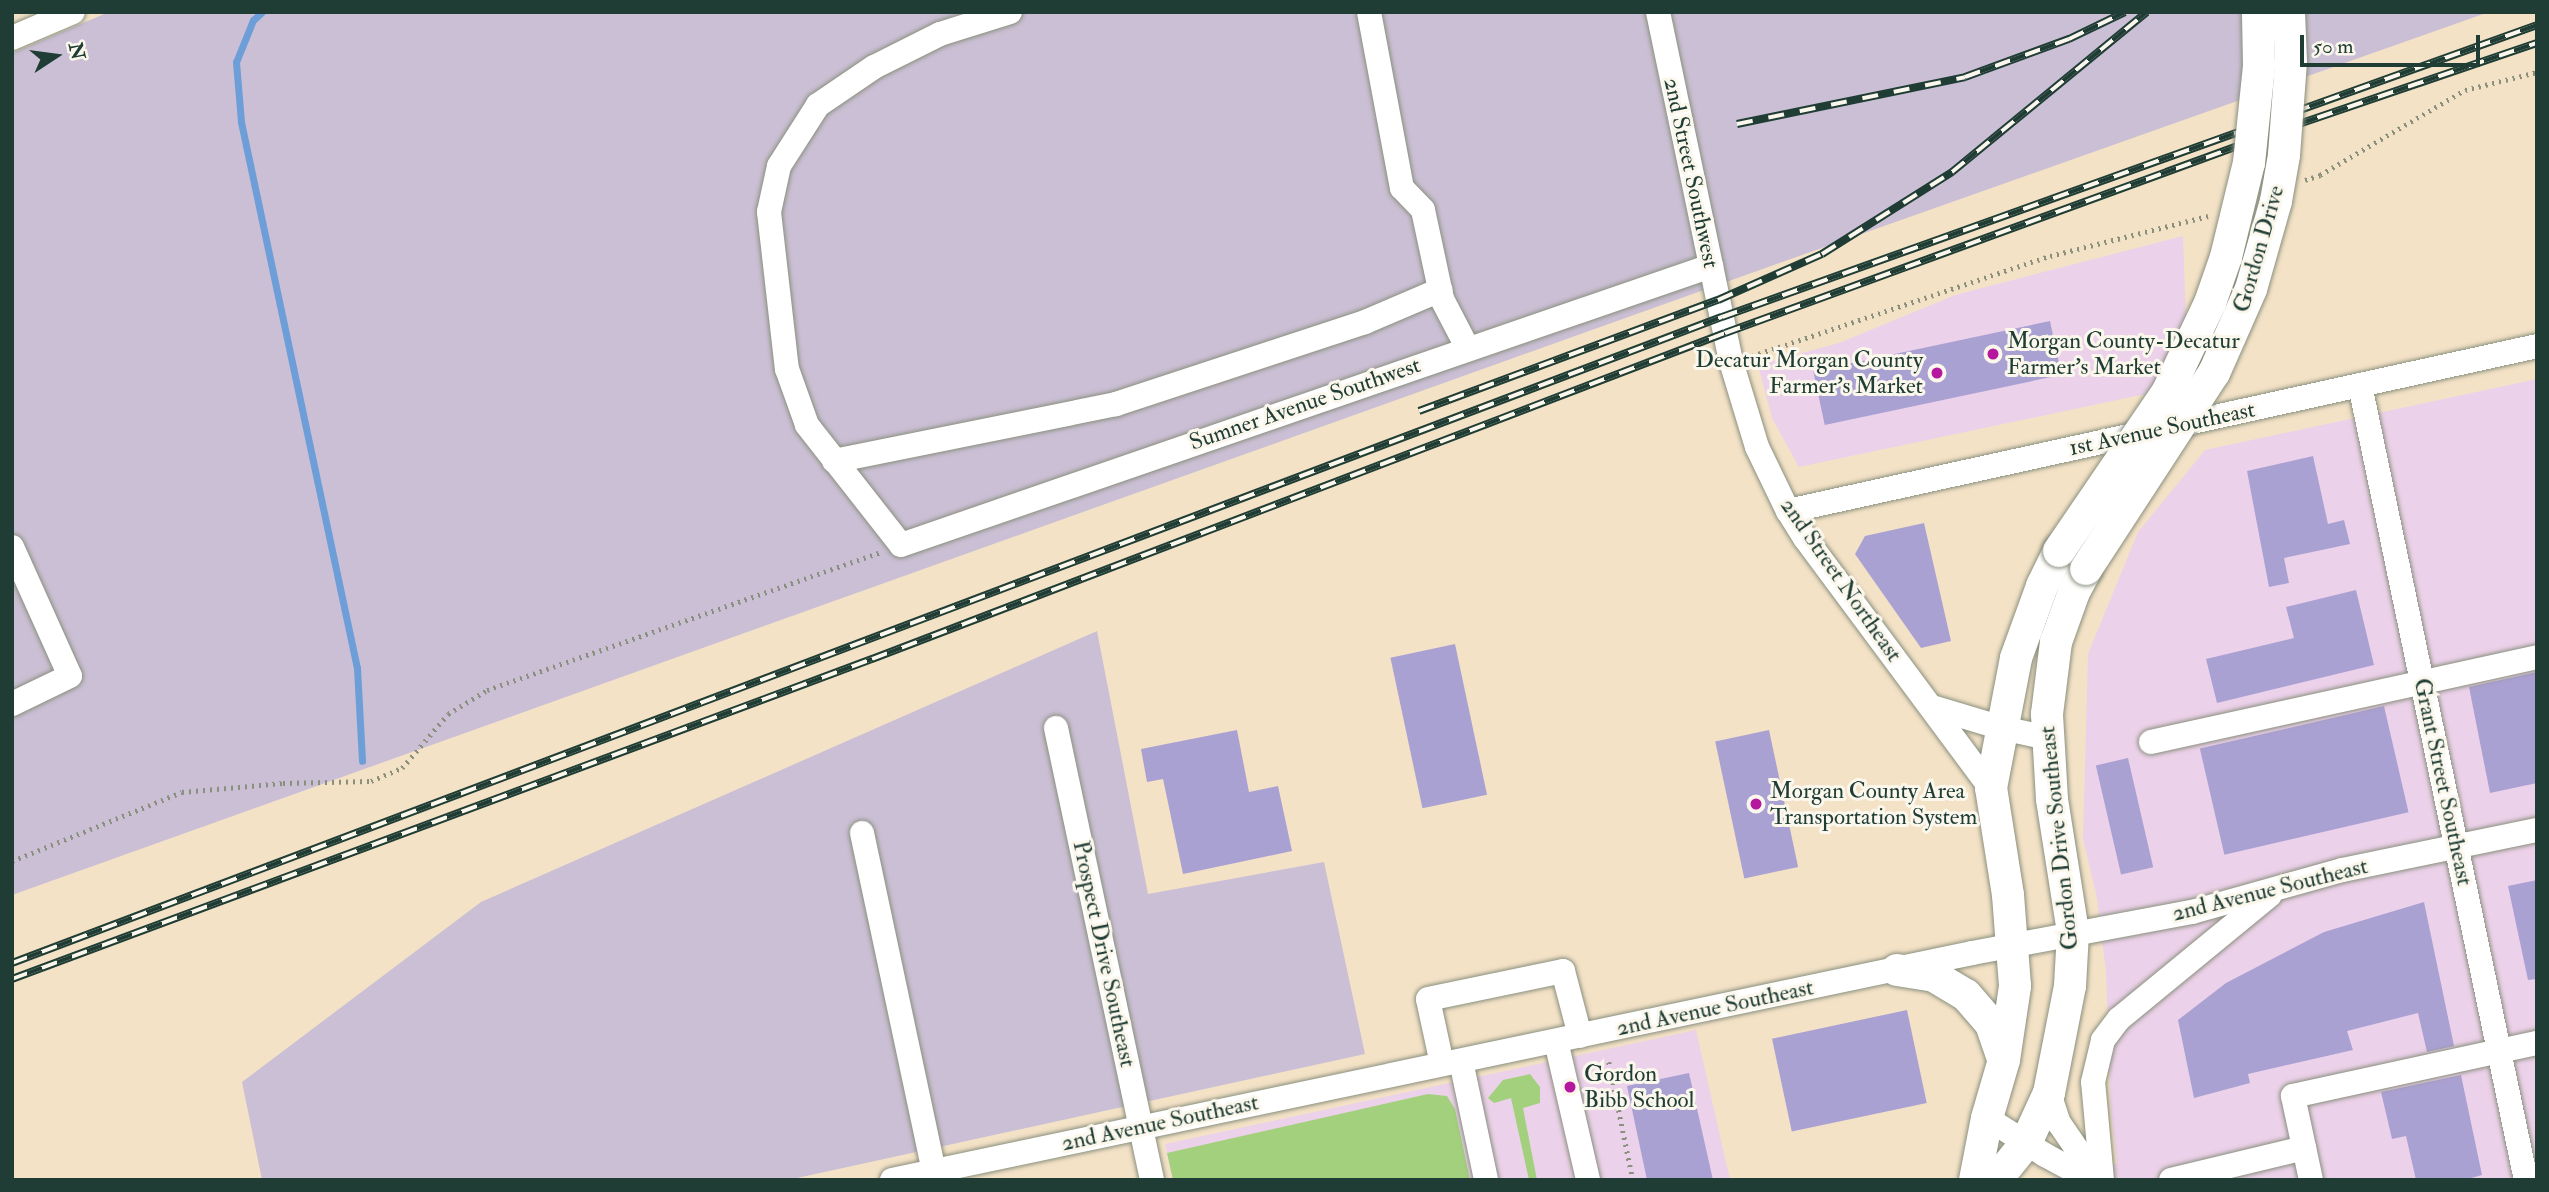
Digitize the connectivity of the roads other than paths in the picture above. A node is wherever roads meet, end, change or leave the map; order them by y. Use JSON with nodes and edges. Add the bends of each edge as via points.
{"nodes":[{"id":1,"x":74,"y":12,"type":"edge"},
{"id":2,"x":1010,"y":12,"type":"edge"},
{"id":3,"x":1369,"y":12,"type":"edge"},
{"id":4,"x":1658,"y":12,"type":"edge"},
{"id":5,"x":2258,"y":12,"type":"edge"},
{"id":6,"x":2289,"y":12,"type":"edge"},
{"id":7,"x":12,"y":38,"type":"edge"},
{"id":8,"x":1711,"y":265,"type":"junction"},
{"id":9,"x":1440,"y":290,"type":"junction"},
{"id":10,"x":1725,"y":333,"type":"joint"},
{"id":11,"x":2537,"y":346,"type":"edge"},
{"id":12,"x":1467,"y":347,"type":"junction"},
{"id":13,"x":2360,"y":385,"type":"junction"},
{"id":14,"x":834,"y":461,"type":"junction"},
{"id":15,"x":1788,"y":511,"type":"junction"},
{"id":16,"x":12,"y":547,"type":"edge"},
{"id":17,"x":2059,"y":551,"type":"joint"},
{"id":18,"x":2086,"y":569,"type":"joint"},
{"id":19,"x":2537,"y":657,"type":"edge"},
{"id":20,"x":2422,"y":681,"type":"junction"},
{"id":21,"x":12,"y":704,"type":"edge"},
{"id":22,"x":1932,"y":706,"type":"junction"},
{"id":23,"x":1056,"y":727,"type":"dead end"},
{"id":24,"x":2002,"y":728,"type":"junction"},
{"id":25,"x":2048,"y":738,"type":"junction"},
{"id":26,"x":2151,"y":742,"type":"dead end"},
{"id":27,"x":1992,"y":788,"type":"junction"},
{"id":28,"x":2537,"y":830,"type":"edge"},
{"id":29,"x":862,"y":833,"type":"dead end"},
{"id":30,"x":2457,"y":845,"type":"junction"},
{"id":31,"x":2276,"y":890,"type":"junction"},
{"id":32,"x":2073,"y":932,"type":"junction"},
{"id":33,"x":2013,"y":945,"type":"junction"},
{"id":34,"x":1897,"y":970,"type":"junction"},
{"id":35,"x":1568,"y":1038,"type":"junction"},
{"id":36,"x":2537,"y":1043,"type":"edge"},
{"id":37,"x":2499,"y":1051,"type":"junction"},
{"id":38,"x":2004,"y":1060,"type":"junction"},
{"id":39,"x":1452,"y":1063,"type":"junction"},
{"id":40,"x":2049,"y":1093,"type":"junction"},
{"id":41,"x":1987,"y":1118,"type":"junction"},
{"id":42,"x":1141,"y":1128,"type":"junction"},
{"id":43,"x":2025,"y":1143,"type":"junction"},
{"id":44,"x":2304,"y":1148,"type":"junction"},
{"id":45,"x":935,"y":1175,"type":"edge"},
{"id":46,"x":892,"y":1180,"type":"edge"},
{"id":47,"x":1152,"y":1180,"type":"edge"},
{"id":48,"x":1486,"y":1180,"type":"edge"},
{"id":49,"x":1588,"y":1180,"type":"edge"},
{"id":50,"x":1975,"y":1180,"type":"edge"},
{"id":51,"x":1996,"y":1180,"type":"edge"},
{"id":52,"x":2091,"y":1180,"type":"edge"},
{"id":53,"x":2100,"y":1180,"type":"edge"},
{"id":54,"x":2171,"y":1180,"type":"edge"},
{"id":55,"x":2311,"y":1180,"type":"edge"},
{"id":56,"x":2526,"y":1180,"type":"edge"}],
"edges":[{"from":1,"to":7,"type":"street"},
{"from":2,"to":14,"type":"street","via":[[940,34],[874,67],[818,105],[779,166],[769,212],[787,369],[807,425]]},
{"from":3,"to":9,"type":"street","via":[[1402,188],[1423,210]]},
{"from":4,"to":8,"type":"street","name":"2nd Street Southwest"},
{"from":5,"to":17,"type":"main road","name":"Gordon Drive","bridge":true,"via":[[2258,79],[2249,163],[2230,246],[2210,303],[2168,391]]},
{"from":6,"to":18,"type":"main road","name":"Gordon Drive","bridge":true,"via":[[2284,155],[2251,289],[2214,373]]},
{"from":8,"to":10,"type":"street","name":"2nd Street Southwest"},
{"from":8,"to":12,"type":"street","name":"Sumner Avenue Southwest"},
{"from":9,"to":12,"type":"street"},
{"from":9,"to":14,"type":"street","via":[[1365,322],[1116,404]]},
{"from":10,"to":15,"type":"street","name":"2nd Street Northeast","via":[[1756,447]]},
{"from":11,"to":13,"type":"street","name":"1st Avenue Southeast"},
{"from":12,"to":14,"type":"street","name":"Sumner Avenue Southwest","via":[[901,545]]},
{"from":13,"to":15,"type":"street","name":"1st Avenue Southeast"},
{"from":13,"to":20,"type":"street","name":"Grant Street Southeast"},
{"from":15,"to":22,"type":"street","name":"2nd Street Northeast"},
{"from":16,"to":21,"type":"street","via":[[69,676]]},
{"from":17,"to":24,"type":"main road","name":"Gordon Drive Southeast","via":[[2028,621]]},
{"from":18,"to":25,"type":"main road","name":"Gordon Drive Southeast","via":[[2056,642],[2048,691]]},
{"from":19,"to":20,"type":"street"},
{"from":20,"to":26,"type":"street"},
{"from":20,"to":30,"type":"street","name":"Grant Street Southeast"},
{"from":22,"to":24,"type":"street"},
{"from":22,"to":27,"type":"street","name":"2nd Street Northeast"},
{"from":23,"to":42,"type":"street","name":"Prospect Drive Southeast"},
{"from":24,"to":25,"type":"street"},
{"from":24,"to":27,"type":"main road","name":"Gordon Drive Southeast"},
{"from":25,"to":32,"type":"main road","name":"Gordon Drive Southeast","via":[[2052,799]]},
{"from":27,"to":33,"type":"main road","name":"Gordon Drive Southeast"},
{"from":28,"to":30,"type":"street","name":"2nd Avenue Southeast"},
{"from":29,"to":45,"type":"street"},
{"from":30,"to":31,"type":"street","name":"2nd Avenue Southeast"},
{"from":30,"to":37,"type":"street","name":"Grant Street Southeast"},
{"from":31,"to":32,"type":"street","name":"2nd Avenue Southeast","via":[[2192,912]]},
{"from":31,"to":53,"type":"street","via":[[2119,1019],[2103,1040],[2093,1082]]},
{"from":32,"to":33,"type":"street","name":"2nd Avenue Southeast"},
{"from":32,"to":40,"type":"main road","name":"Gordon Drive Southeast","via":[[2070,986]]},
{"from":33,"to":34,"type":"street","name":"2nd Avenue Southeast"},
{"from":33,"to":38,"type":"main road","name":"Gordon Drive Southeast","via":[[2015,986]]},
{"from":34,"to":35,"type":"street","name":"2nd Avenue Southeast"},
{"from":34,"to":38,"type":"main road","via":[[1934,976],[1966,995],[1991,1024]]},
{"from":35,"to":39,"type":"street","name":"2nd Avenue Southeast"},
{"from":35,"to":39,"type":"street","via":[[1563,971],[1428,999]]},
{"from":35,"to":49,"type":"street"},
{"from":36,"to":37,"type":"street"},
{"from":37,"to":44,"type":"street","via":[[2293,1096]]},
{"from":37,"to":56,"type":"street","name":"Grant Street Southeast"},
{"from":38,"to":41,"type":"main road","name":"Gordon Drive Southeast"},
{"from":39,"to":42,"type":"street","name":"2nd Avenue Southeast"},
{"from":39,"to":48,"type":"street"},
{"from":40,"to":43,"type":"main road","name":"Gordon Drive Southeast"},
{"from":40,"to":53,"type":"street","via":[[2059,1123]]},
{"from":41,"to":43,"type":"street"},
{"from":41,"to":50,"type":"main road","name":"Gordon Drive Southeast"},
{"from":42,"to":45,"type":"street","name":"2nd Avenue Southeast"},
{"from":42,"to":47,"type":"street","name":"Prospect Drive Southeast"},
{"from":43,"to":51,"type":"main road","name":"Gordon Drive Southeast"},
{"from":43,"to":52,"type":"street"},
{"from":44,"to":54,"type":"street"},
{"from":44,"to":55,"type":"street"},
{"from":45,"to":46,"type":"street","name":"2nd Avenue Southeast"}]}
